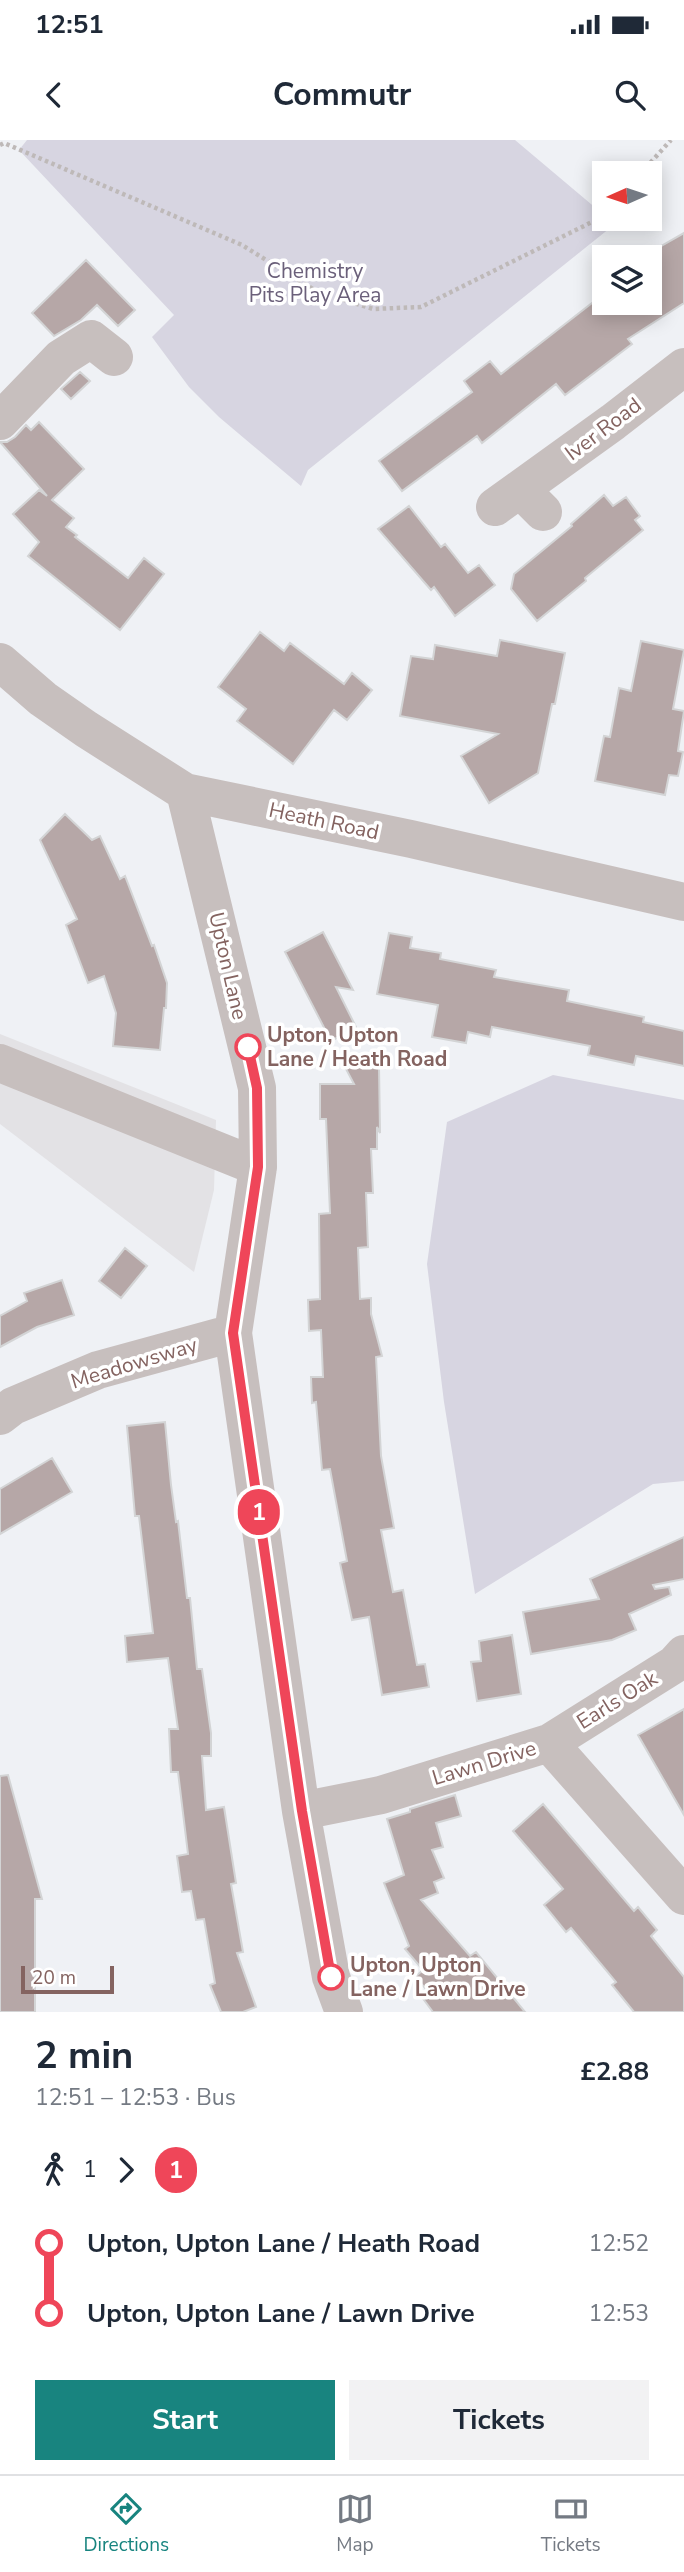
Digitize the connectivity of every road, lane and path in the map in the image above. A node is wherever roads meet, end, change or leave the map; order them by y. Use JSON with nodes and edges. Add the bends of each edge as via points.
{"nodes":[{"id":1,"x":671,"y":140,"type":"edge"},
{"id":2,"x":0,"y":145,"type":"edge"},
{"id":3,"x":652,"y":161,"type":"edge"},
{"id":4,"x":592,"y":222,"type":"edge"},
{"id":5,"x":114,"y":357,"type":"dead end"},
{"id":6,"x":684,"y":367,"type":"edge"},
{"id":7,"x":0,"y":422,"type":"edge"},
{"id":8,"x":519,"y":502,"type":"dead end"},
{"id":9,"x":0,"y":662,"type":"edge"},
{"id":10,"x":185,"y":792,"type":"junction"},
{"id":11,"x":684,"y":902,"type":"edge"},
{"id":12,"x":0,"y":1063,"type":"edge"},
{"id":13,"x":258,"y":1167,"type":"junction"},
{"id":14,"x":233,"y":1333,"type":"junction"},
{"id":15,"x":0,"y":1416,"type":"edge"},
{"id":16,"x":684,"y":1654,"type":"edge"},
{"id":17,"x":549,"y":1743,"type":"junction"},
{"id":18,"x":302,"y":1811,"type":"junction"},
{"id":19,"x":684,"y":1896,"type":"edge"},
{"id":20,"x":344,"y":2012,"type":"edge"}],
"edges":[{"from":1,"to":3,"type":"path"},
{"from":2,"to":4,"type":"path","via":[[242,245],[316,291],[373,309],[421,307]]},
{"from":5,"to":7,"type":"street","via":[[91,339],[61,358]]},
{"from":6,"to":8,"type":"street","name":"Iver Road"},
{"from":9,"to":10,"type":"street","name":"Heath Road","via":[[43,699]]},
{"from":10,"to":11,"type":"street","name":"Heath Road"},
{"from":10,"to":13,"type":"street","name":"Upton Lane","via":[[257,1088]]},
{"from":12,"to":13,"type":"street"},
{"from":13,"to":14,"type":"street","name":"Upton Lane"},
{"from":14,"to":15,"type":"street","name":"Meadowsway","via":[[98,1370],[13,1406]]},
{"from":14,"to":18,"type":"street","name":"Upton Lane"},
{"from":16,"to":17,"type":"street","name":"Earls Oak"},
{"from":17,"to":18,"type":"street","name":"Lawn Drive","via":[[381,1795]]},
{"from":17,"to":19,"type":"street","name":"Lawn Drive"},
{"from":18,"to":20,"type":"street","name":"Upton Lane","via":[[331,1977]]}]}
